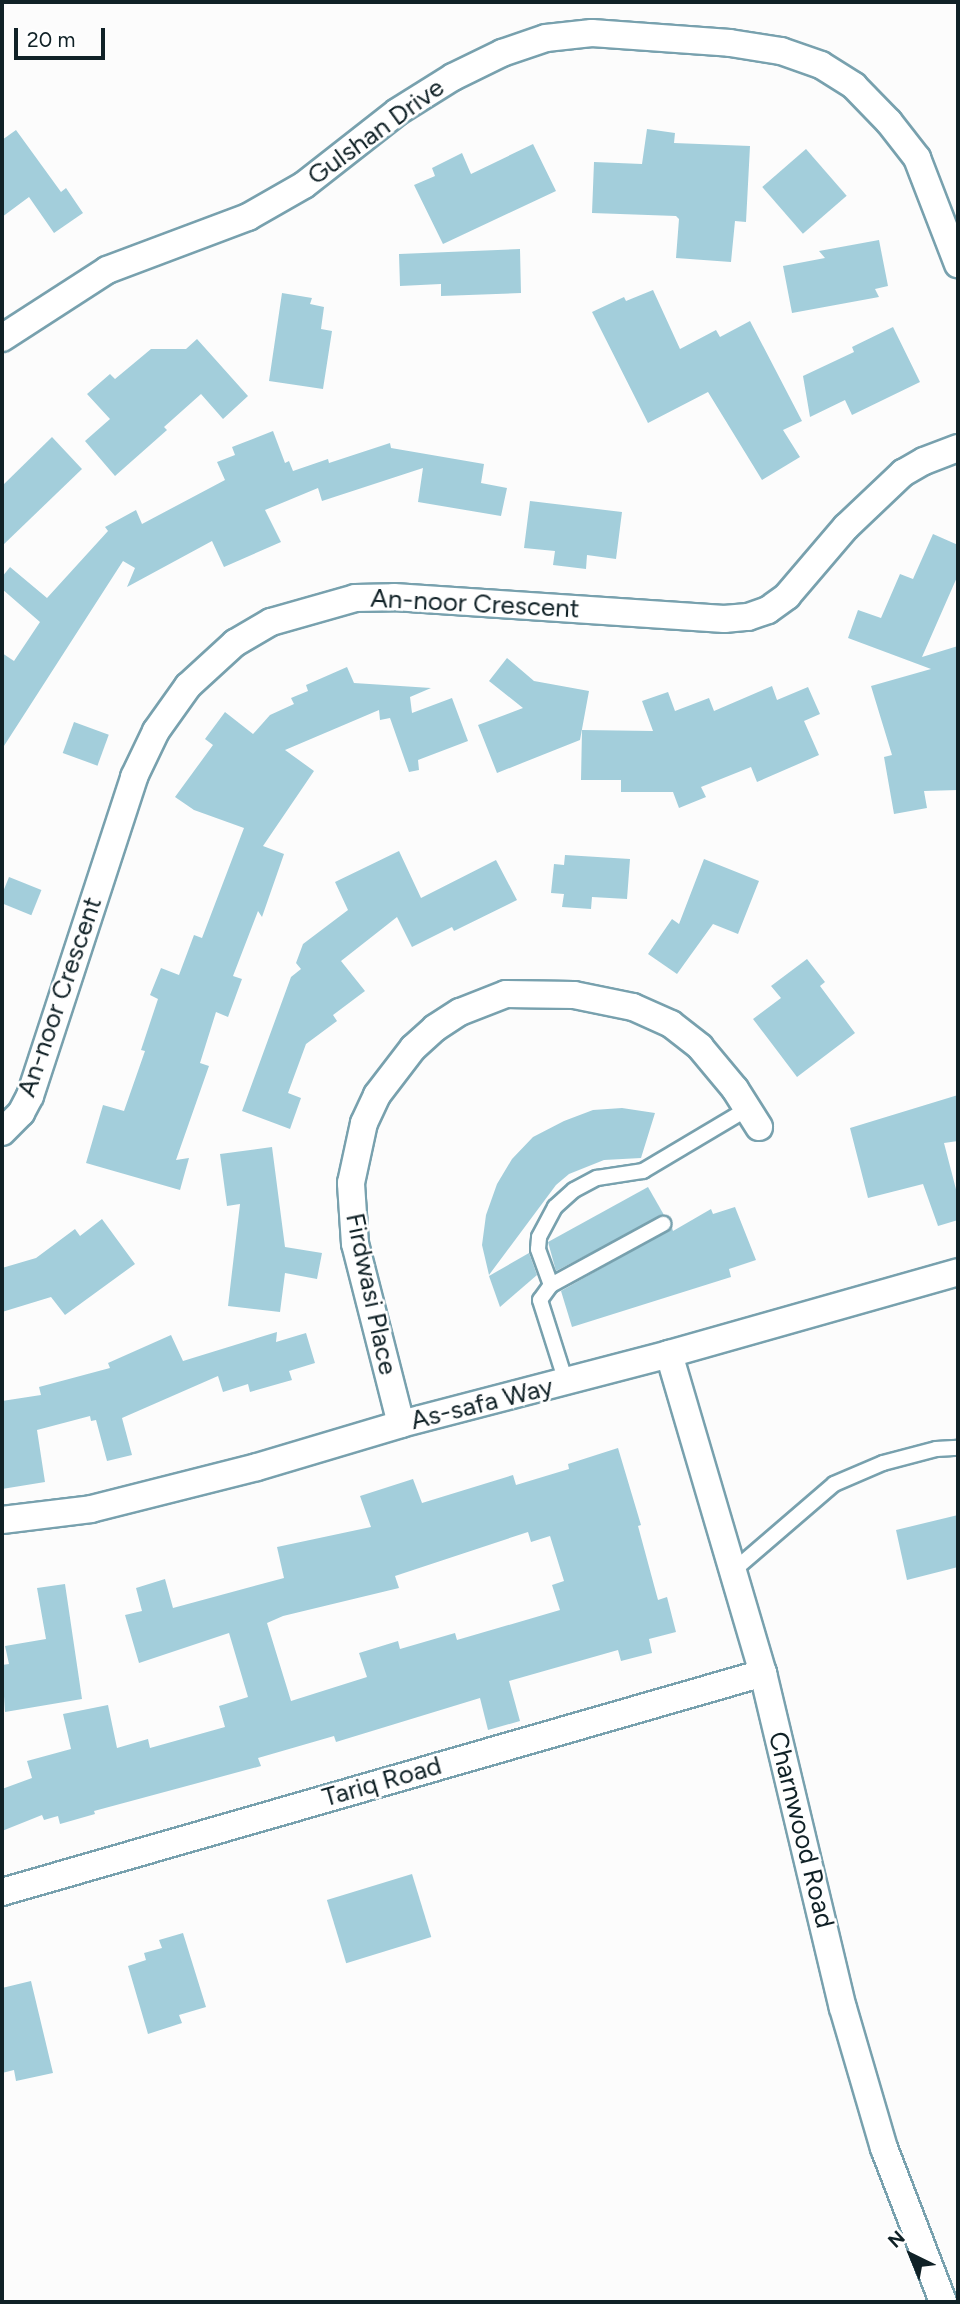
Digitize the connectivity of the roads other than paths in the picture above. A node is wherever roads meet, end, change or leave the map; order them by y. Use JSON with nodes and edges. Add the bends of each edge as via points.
{"nodes":[{"id":1,"x":958,"y":264,"type":"edge"},
{"id":2,"x":2,"y":338,"type":"edge"},
{"id":3,"x":958,"y":448,"type":"edge"},
{"id":4,"x":753,"y":1118,"type":"joint"},
{"id":5,"x":2,"y":1132,"type":"edge"},
{"id":6,"x":663,"y":1224,"type":"dead end"},
{"id":7,"x":958,"y":1272,"type":"edge"},
{"id":8,"x":551,"y":1284,"type":"junction"},
{"id":9,"x":669,"y":1354,"type":"junction"},
{"id":10,"x":566,"y":1382,"type":"junction"},
{"id":11,"x":401,"y":1424,"type":"junction"},
{"id":12,"x":958,"y":1448,"type":"edge"},
{"id":13,"x":2,"y":1520,"type":"edge"},
{"id":14,"x":733,"y":1571,"type":"junction"},
{"id":15,"x":763,"y":1673,"type":"junction"},
{"id":16,"x":2,"y":1892,"type":"edge"},
{"id":17,"x":943,"y":2302,"type":"edge"}],
"edges":[{"from":1,"to":2,"type":"street","name":"Gulshan Drive","via":[[918,158],[854,86],[821,65],[782,51],[730,43],[593,33],[546,38],[453,77],[397,112],[304,185],[247,217],[107,270]]},
{"from":3,"to":5,"type":"street","name":"An-noor Crescent","via":[[903,473],[846,527],[787,596],[748,617],[355,598],[271,622],[235,643],[188,686],[156,731],[134,777],[30,1096]]},
{"from":4,"to":8,"type":"lane","via":[[643,1171],[597,1178],[574,1190],[555,1207],[539,1237],[538,1249]]},
{"from":4,"to":11,"type":"street","name":"Firdwasi Place","via":[[706,1054],[671,1024],[633,1007],[574,995],[506,994],[487,999],[444,1023],[413,1048],[377,1096],[364,1123],[351,1183],[355,1244]]},
{"from":6,"to":8,"type":"lane"},
{"from":7,"to":9,"type":"street","name":"As-safa Way"},
{"from":8,"to":10,"type":"lane","via":[[540,1300]]},
{"from":9,"to":10,"type":"street","name":"As-safa Way"},
{"from":9,"to":14,"type":"street","name":"Charnwood Road"},
{"from":10,"to":11,"type":"street","name":"As-safa Way"},
{"from":11,"to":13,"type":"street","name":"As-safa Way","via":[[91,1509]]},
{"from":12,"to":14,"type":"lane","via":[[883,1463],[834,1484]]},
{"from":14,"to":15,"type":"street","name":"Charnwood Road"},
{"from":15,"to":16,"type":"street","name":"Tariq Road"},
{"from":15,"to":17,"type":"street","name":"Charnwood Road","via":[[844,2008],[884,2148]]}]}
